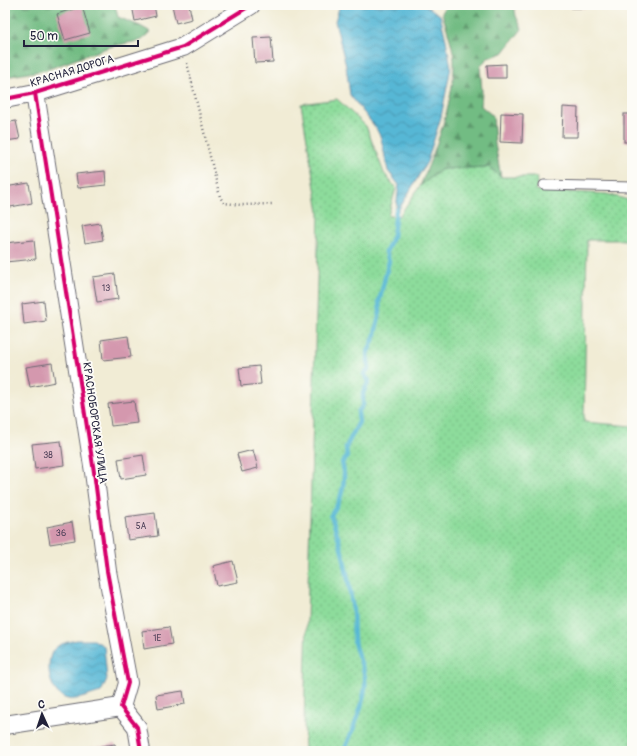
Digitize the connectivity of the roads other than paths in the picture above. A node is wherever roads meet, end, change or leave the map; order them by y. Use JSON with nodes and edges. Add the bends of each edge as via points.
{"nodes":[{"id":1,"x":251,"y":5,"type":"edge"},
{"id":2,"x":36,"y":93,"type":"junction"},
{"id":3,"x":5,"y":100,"type":"edge"},
{"id":4,"x":544,"y":185,"type":"dead end"},
{"id":5,"x":632,"y":187,"type":"edge"},
{"id":6,"x":122,"y":707,"type":"junction"},
{"id":7,"x":5,"y":725,"type":"edge"},
{"id":8,"x":141,"y":751,"type":"edge"}],
"edges":[{"from":1,"to":2,"type":"street","name":"КРАСНАЯ ДОРОГА","via":[[183,47]]},
{"from":2,"to":3,"type":"street","name":"КРАСНАЯ ДОРОГА"},
{"from":2,"to":6,"type":"street","name":"КРАСНОБОРСКАЯ УЛИЦА","via":[[107,571],[128,683]]},
{"from":4,"to":5,"type":"lane"},
{"from":6,"to":7,"type":"street"},
{"from":6,"to":8,"type":"street","via":[[137,727]]}]}
